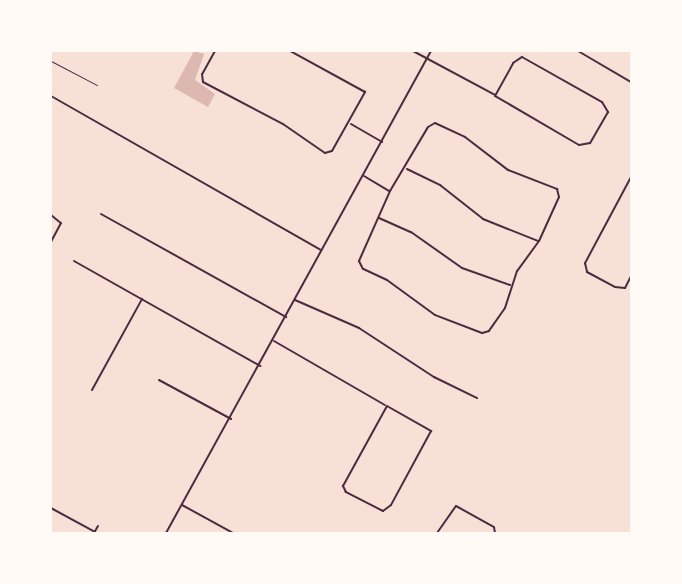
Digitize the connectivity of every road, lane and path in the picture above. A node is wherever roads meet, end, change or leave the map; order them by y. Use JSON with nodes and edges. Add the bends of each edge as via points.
{"nodes":[{"id":1,"x":215,"y":51,"type":"edge"},
{"id":2,"x":290,"y":51,"type":"edge"},
{"id":3,"x":413,"y":51,"type":"edge"},
{"id":4,"x":431,"y":51,"type":"edge"},
{"id":5,"x":578,"y":51,"type":"edge"},
{"id":6,"x":428,"y":57,"type":"junction"},
{"id":7,"x":51,"y":61,"type":"edge"},
{"id":8,"x":631,"y":82,"type":"edge"},
{"id":9,"x":97,"y":85,"type":"dead end"},
{"id":10,"x":51,"y":96,"type":"edge"},
{"id":11,"x":495,"y":96,"type":"junction"},
{"id":12,"x":350,"y":124,"type":"junction"},
{"id":13,"x":382,"y":142,"type":"junction"},
{"id":14,"x":407,"y":169,"type":"junction"},
{"id":15,"x":363,"y":176,"type":"junction"},
{"id":16,"x":631,"y":177,"type":"edge"},
{"id":17,"x":390,"y":191,"type":"junction"},
{"id":18,"x":101,"y":214,"type":"dead end"},
{"id":19,"x":51,"y":215,"type":"edge"},
{"id":20,"x":378,"y":218,"type":"junction"},
{"id":21,"x":539,"y":241,"type":"junction"},
{"id":22,"x":51,"y":242,"type":"edge"},
{"id":23,"x":322,"y":251,"type":"junction"},
{"id":24,"x":75,"y":261,"type":"dead end"},
{"id":25,"x":631,"y":276,"type":"edge"},
{"id":26,"x":512,"y":286,"type":"junction"},
{"id":27,"x":142,"y":299,"type":"junction"},
{"id":28,"x":295,"y":300,"type":"junction"},
{"id":29,"x":286,"y":317,"type":"junction"},
{"id":30,"x":274,"y":341,"type":"junction"},
{"id":31,"x":260,"y":366,"type":"junction"},
{"id":32,"x":159,"y":380,"type":"dead end"},
{"id":33,"x":92,"y":390,"type":"dead end"},
{"id":34,"x":477,"y":398,"type":"dead end"},
{"id":35,"x":387,"y":406,"type":"junction"},
{"id":36,"x":230,"y":419,"type":"junction"},
{"id":37,"x":182,"y":505,"type":"junction"},
{"id":38,"x":51,"y":508,"type":"edge"},
{"id":39,"x":98,"y":526,"type":"dead end"},
{"id":40,"x":95,"y":533,"type":"edge"},
{"id":41,"x":166,"y":533,"type":"edge"},
{"id":42,"x":233,"y":533,"type":"edge"},
{"id":43,"x":436,"y":533,"type":"edge"},
{"id":44,"x":495,"y":533,"type":"edge"}],
"edges":[{"from":1,"to":12,"type":"street","via":[[202,82],[283,124],[325,153],[335,149]]},
{"from":2,"to":12,"type":"street","via":[[362,87],[365,97]]},
{"from":3,"to":6,"type":"street"},
{"from":4,"to":6,"type":"street"},
{"from":5,"to":8,"type":"street"},
{"from":6,"to":11,"type":"street"},
{"from":6,"to":13,"type":"street"},
{"from":7,"to":9,"type":"lane"},
{"from":10,"to":23,"type":"street"},
{"from":11,"to":11,"type":"street","via":[[579,145],[590,143],[608,112],[602,102],[522,58],[513,63]]},
{"from":12,"to":13,"type":"street"},
{"from":13,"to":15,"type":"street"},
{"from":14,"to":17,"type":"street"},
{"from":14,"to":21,"type":"street","via":[[440,186],[483,219]]},
{"from":14,"to":21,"type":"street","via":[[428,127],[435,124],[466,137],[508,170],[557,189],[559,197]]},
{"from":15,"to":17,"type":"street"},
{"from":15,"to":23,"type":"street"},
{"from":16,"to":25,"type":"street","via":[[585,263],[587,272],[615,287],[625,288]]},
{"from":17,"to":20,"type":"street"},
{"from":18,"to":29,"type":"street"},
{"from":19,"to":22,"type":"street","via":[[61,223]]},
{"from":20,"to":26,"type":"street","via":[[411,232],[462,268]]},
{"from":20,"to":26,"type":"street","via":[[359,261],[363,270],[387,280],[435,315],[482,333],[489,331]]},
{"from":21,"to":26,"type":"street"},
{"from":23,"to":28,"type":"street"},
{"from":24,"to":27,"type":"street"},
{"from":27,"to":31,"type":"street"},
{"from":27,"to":33,"type":"street"},
{"from":28,"to":29,"type":"street"},
{"from":28,"to":34,"type":"street","via":[[359,328],[434,377]]},
{"from":29,"to":30,"type":"street"},
{"from":30,"to":31,"type":"street"},
{"from":30,"to":35,"type":"street"},
{"from":31,"to":36,"type":"street"},
{"from":32,"to":36,"type":"street"},
{"from":35,"to":35,"type":"street","via":[[431,431],[391,505],[383,511],[343,486]]},
{"from":36,"to":37,"type":"street"},
{"from":37,"to":41,"type":"street"},
{"from":37,"to":42,"type":"street"},
{"from":38,"to":40,"type":"street"},
{"from":39,"to":40,"type":"street"},
{"from":43,"to":44,"type":"street","via":[[456,506],[494,527]]}]}
